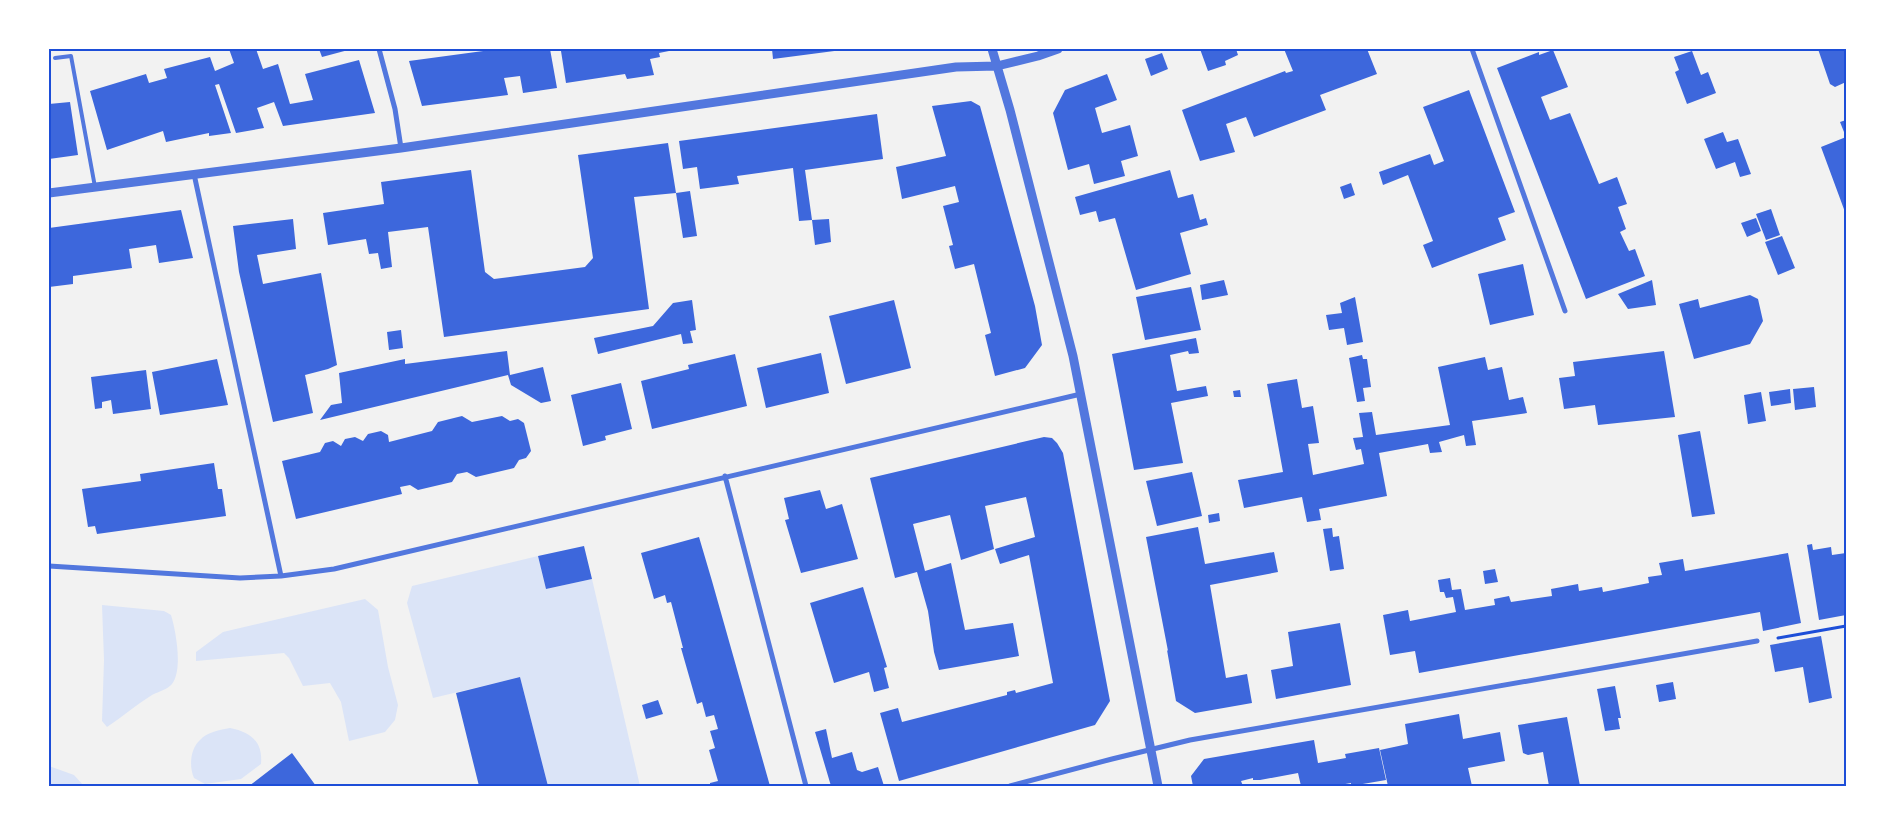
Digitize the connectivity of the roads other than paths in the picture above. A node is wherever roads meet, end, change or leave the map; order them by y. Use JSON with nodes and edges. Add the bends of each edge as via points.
{"nodes":[{"id":1,"x":379,"y":49,"type":"edge"},
{"id":2,"x":992,"y":49,"type":"edge"},
{"id":3,"x":1058,"y":49,"type":"edge"},
{"id":4,"x":1472,"y":49,"type":"edge"},
{"id":5,"x":55,"y":58,"type":"dead end"},
{"id":6,"x":997,"y":66,"type":"junction"},
{"id":7,"x":401,"y":148,"type":"junction"},
{"id":8,"x":194,"y":174,"type":"junction"},
{"id":9,"x":95,"y":187,"type":"junction"},
{"id":10,"x":49,"y":193,"type":"edge"},
{"id":11,"x":1566,"y":311,"type":"dead end"},
{"id":12,"x":1081,"y":394,"type":"junction"},
{"id":13,"x":725,"y":476,"type":"junction"},
{"id":14,"x":49,"y":566,"type":"edge"},
{"id":15,"x":281,"y":576,"type":"junction"},
{"id":16,"x":1756,"y":641,"type":"road end"},
{"id":17,"x":1151,"y":749,"type":"junction"},
{"id":18,"x":806,"y":786,"type":"edge"},
{"id":19,"x":1010,"y":786,"type":"edge"},
{"id":20,"x":1158,"y":786,"type":"edge"}],
"edges":[{"from":1,"to":7,"type":"street","via":[[395,109]]},
{"from":2,"to":6,"type":"street"},
{"from":3,"to":6,"type":"street"},
{"from":4,"to":11,"type":"street"},
{"from":5,"to":9,"type":"lane","via":[[72,56]]},
{"from":6,"to":7,"type":"street","via":[[956,67]]},
{"from":6,"to":12,"type":"street"},
{"from":7,"to":8,"type":"street"},
{"from":8,"to":9,"type":"street"},
{"from":8,"to":15,"type":"street"},
{"from":9,"to":10,"type":"street"},
{"from":12,"to":13,"type":"street"},
{"from":12,"to":17,"type":"street"},
{"from":13,"to":15,"type":"street","via":[[334,570]]},
{"from":13,"to":18,"type":"street"},
{"from":14,"to":15,"type":"street","via":[[240,578]]},
{"from":16,"to":17,"type":"street"},
{"from":17,"to":19,"type":"street"},
{"from":17,"to":20,"type":"street"}]}
